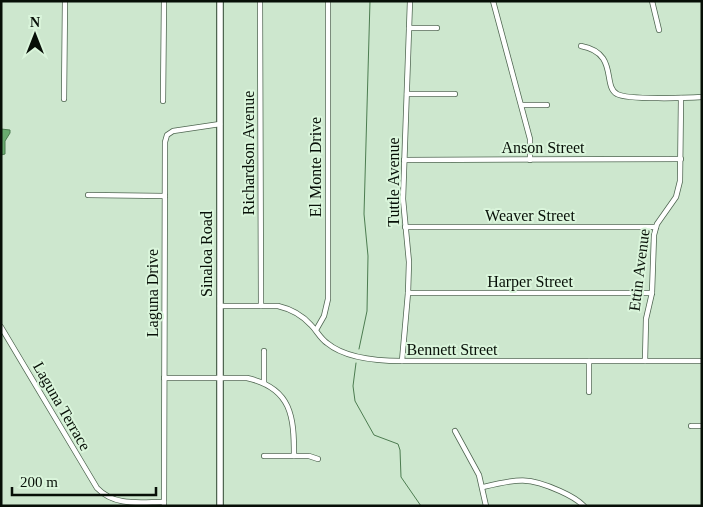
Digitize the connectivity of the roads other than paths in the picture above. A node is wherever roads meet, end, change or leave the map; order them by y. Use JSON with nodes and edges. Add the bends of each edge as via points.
{"nodes":[{"id":1,"x":65,"y":1,"type":"edge"},
{"id":2,"x":164,"y":1,"type":"edge"},
{"id":3,"x":220,"y":1,"type":"edge"},
{"id":4,"x":260,"y":1,"type":"edge"},
{"id":5,"x":328,"y":1,"type":"edge"},
{"id":6,"x":410,"y":1,"type":"edge"},
{"id":7,"x":493,"y":1,"type":"edge"},
{"id":8,"x":652,"y":1,"type":"edge"},
{"id":9,"x":409,"y":28,"type":"junction"},
{"id":10,"x":437,"y":28,"type":"dead end"},
{"id":11,"x":659,"y":30,"type":"dead end"},
{"id":12,"x":581,"y":46,"type":"dead end"},
{"id":13,"x":407,"y":94,"type":"junction"},
{"id":14,"x":455,"y":94,"type":"dead end"},
{"id":15,"x":702,"y":97,"type":"edge"},
{"id":16,"x":681,"y":98,"type":"junction"},
{"id":17,"x":64,"y":99,"type":"dead end"},
{"id":18,"x":163,"y":101,"type":"dead end"},
{"id":19,"x":522,"y":105,"type":"junction"},
{"id":20,"x":547,"y":105,"type":"dead end"},
{"id":21,"x":220,"y":124,"type":"junction"},
{"id":22,"x":681,"y":159,"type":"junction"},
{"id":23,"x":404,"y":160,"type":"junction"},
{"id":24,"x":530,"y":160,"type":"junction"},
{"id":25,"x":88,"y":195,"type":"dead end"},
{"id":26,"x":165,"y":196,"type":"junction"},
{"id":27,"x":405,"y":227,"type":"junction"},
{"id":28,"x":656,"y":227,"type":"junction"},
{"id":29,"x":652,"y":293,"type":"junction"},
{"id":30,"x":408,"y":294,"type":"junction"},
{"id":31,"x":220,"y":306,"type":"junction"},
{"id":32,"x":261,"y":306,"type":"junction"},
{"id":33,"x":1,"y":327,"type":"edge"},
{"id":34,"x":316,"y":330,"type":"junction"},
{"id":35,"x":264,"y":351,"type":"dead end"},
{"id":36,"x":402,"y":361,"type":"junction"},
{"id":37,"x":589,"y":361,"type":"junction"},
{"id":38,"x":646,"y":361,"type":"junction"},
{"id":39,"x":702,"y":361,"type":"edge"},
{"id":40,"x":164,"y":378,"type":"junction"},
{"id":41,"x":220,"y":378,"type":"junction"},
{"id":42,"x":264,"y":383,"type":"junction"},
{"id":43,"x":589,"y":392,"type":"dead end"},
{"id":44,"x":691,"y":426,"type":"dead end"},
{"id":45,"x":702,"y":426,"type":"edge"},
{"id":46,"x":455,"y":431,"type":"dead end"},
{"id":47,"x":264,"y":456,"type":"dead end"},
{"id":48,"x":294,"y":456,"type":"junction"},
{"id":49,"x":318,"y":459,"type":"dead end"},
{"id":50,"x":483,"y":487,"type":"junction"},
{"id":51,"x":164,"y":504,"type":"edge"},
{"id":52,"x":220,"y":506,"type":"edge"},
{"id":53,"x":486,"y":506,"type":"edge"},
{"id":54,"x":584,"y":506,"type":"edge"}],
"edges":[{"from":1,"to":17,"type":"street"},
{"from":2,"to":18,"type":"street"},
{"from":3,"to":21,"type":"street","name":"Sinaloa Road"},
{"from":4,"to":32,"type":"street","name":"Richardson Avenue"},
{"from":5,"to":34,"type":"street","name":"El Monte Drive","via":[[328,299]]},
{"from":6,"to":9,"type":"street","name":"Tuttle Avenue"},
{"from":7,"to":19,"type":"street"},
{"from":8,"to":11,"type":"street"},
{"from":9,"to":10,"type":"street"},
{"from":9,"to":13,"type":"street","name":"Tuttle Avenue"},
{"from":12,"to":16,"type":"street","via":[[602,58],[612,89],[618,94]]},
{"from":13,"to":14,"type":"street"},
{"from":13,"to":23,"type":"street","name":"Tuttle Avenue"},
{"from":15,"to":16,"type":"street"},
{"from":16,"to":22,"type":"street","name":"Ettin Avenue"},
{"from":19,"to":20,"type":"street"},
{"from":19,"to":24,"type":"street","via":[[530,139]]},
{"from":21,"to":26,"type":"street","name":"Laguna Drive","via":[[188,127],[167,135]]},
{"from":21,"to":31,"type":"street","name":"Sinaloa Road"},
{"from":22,"to":24,"type":"street","name":"Anson Street"},
{"from":22,"to":28,"type":"street","name":"Ettin Avenue","via":[[678,189]]},
{"from":23,"to":24,"type":"street","name":"Anson Street"},
{"from":23,"to":27,"type":"street","name":"Tuttle Avenue"},
{"from":25,"to":26,"type":"street"},
{"from":26,"to":40,"type":"street","name":"Laguna Drive"},
{"from":27,"to":28,"type":"street","name":"Weaver Street"},
{"from":27,"to":30,"type":"street","name":"Tuttle Avenue"},
{"from":28,"to":29,"type":"street","name":"Ettin Avenue"},
{"from":29,"to":30,"type":"street","name":"Harper Street"},
{"from":29,"to":38,"type":"street","name":"Ettin Avenue","via":[[646,319]]},
{"from":30,"to":36,"type":"street","name":"Tuttle Avenue"},
{"from":31,"to":32,"type":"street","name":"Bennett Street"},
{"from":31,"to":41,"type":"street","name":"Sinaloa Road"},
{"from":32,"to":34,"type":"street","name":"Bennett Street","via":[[292,310]]},
{"from":33,"to":51,"type":"street","name":"Laguna Terrace","via":[[97,488],[106,497],[119,501]]},
{"from":34,"to":36,"type":"street","name":"Bennett Street","via":[[328,344],[344,352],[377,360]]},
{"from":35,"to":42,"type":"street"},
{"from":36,"to":37,"type":"street","name":"Bennett Street"},
{"from":37,"to":38,"type":"street","name":"Bennett Street"},
{"from":37,"to":43,"type":"street"},
{"from":38,"to":39,"type":"street","name":"Bennett Street"},
{"from":40,"to":41,"type":"street"},
{"from":40,"to":51,"type":"street","name":"Laguna Drive"},
{"from":41,"to":42,"type":"street","via":[[247,378]]},
{"from":41,"to":52,"type":"street","name":"Sinaloa Road"},
{"from":42,"to":48,"type":"street","via":[[279,394],[290,410],[294,426]]},
{"from":44,"to":45,"type":"street"},
{"from":46,"to":50,"type":"street","via":[[475,464]]},
{"from":47,"to":48,"type":"street"},
{"from":48,"to":49,"type":"street"},
{"from":50,"to":53,"type":"street"},
{"from":50,"to":54,"type":"street","via":[[515,480],[535,481],[572,497]]}]}
